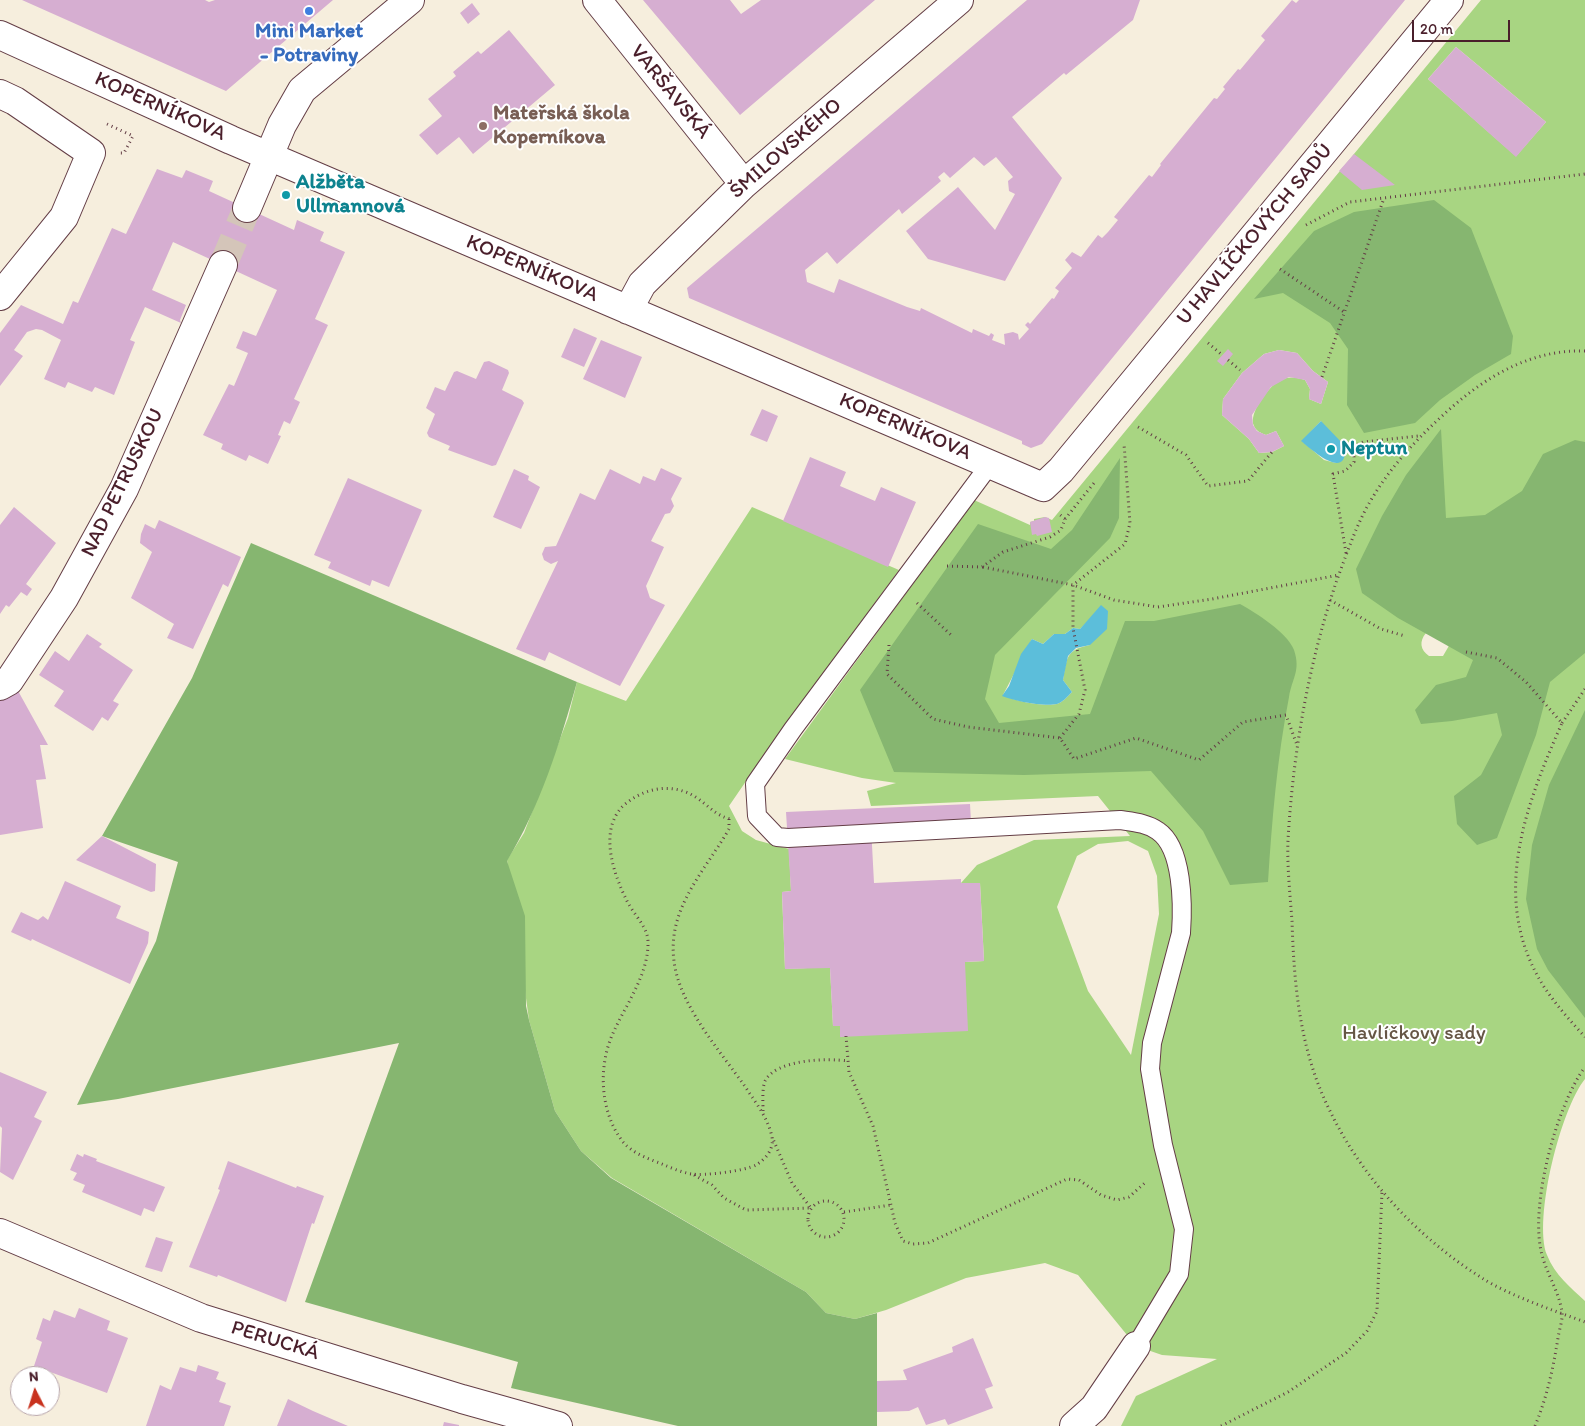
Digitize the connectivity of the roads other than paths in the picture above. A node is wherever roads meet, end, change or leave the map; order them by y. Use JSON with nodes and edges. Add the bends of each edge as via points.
{"nodes":[{"id":1,"x":410,"y":0,"type":"edge"},
{"id":2,"x":597,"y":0,"type":"edge"},
{"id":3,"x":959,"y":0,"type":"edge"},
{"id":4,"x":1449,"y":0,"type":"edge"},
{"id":5,"x":0,"y":35,"type":"edge"},
{"id":6,"x":0,"y":94,"type":"edge"},
{"id":7,"x":271,"y":156,"type":"junction"},
{"id":8,"x":744,"y":184,"type":"junction"},
{"id":9,"x":248,"y":208,"type":"tunnel mouth"},
{"id":10,"x":223,"y":265,"type":"tunnel mouth"},
{"id":11,"x":0,"y":296,"type":"edge"},
{"id":12,"x":628,"y":310,"type":"junction"},
{"id":13,"x":991,"y":463,"type":"junction"},
{"id":14,"x":1061,"y":470,"type":"joint"},
{"id":15,"x":0,"y":686,"type":"edge"},
{"id":16,"x":0,"y":1233,"type":"edge"},
{"id":17,"x":1136,"y":1346,"type":"joint"},
{"id":18,"x":558,"y":1426,"type":"edge"},
{"id":19,"x":1074,"y":1426,"type":"edge"}],
"edges":[{"from":1,"to":7,"type":"street","via":[[302,90],[282,125]]},
{"from":2,"to":8,"type":"street","name":"VARŠAVSKÁ"},
{"from":3,"to":8,"type":"street","name":"ŠMILOVSKÉHO"},
{"from":4,"to":14,"type":"street","name":"U HAVLÍČKOVÝCH SADŮ"},
{"from":5,"to":7,"type":"street","name":"KOPERNÍKOVA"},
{"from":6,"to":11,"type":"street","via":[[91,153],[64,217]]},
{"from":7,"to":9,"type":"street"},
{"from":7,"to":12,"type":"street","name":"KOPERNÍKOVA"},
{"from":8,"to":12,"type":"street","name":"ŠMILOVSKÉHO","via":[[642,284]]},
{"from":10,"to":15,"type":"street","name":"NAD PETRUSKOU","via":[[124,489],[64,598],[9,680]]},
{"from":12,"to":13,"type":"street","name":"KOPERNÍKOVA"},
{"from":13,"to":14,"type":"street","name":"KOPERNÍKOVA","via":[[1043,487]]},
{"from":13,"to":17,"type":"lane","via":[[793,729],[756,784],[757,816],[777,837],[788,838],[1120,820],[1157,830],[1167,839],[1177,864],[1183,915],[1178,951],[1164,990],[1152,1043],[1150,1069],[1167,1162],[1184,1229],[1179,1274]]},
{"from":16,"to":18,"type":"street","name":"PERUCKÁ","via":[[201,1318]]},
{"from":17,"to":19,"type":"street","via":[[1094,1408]]}]}
